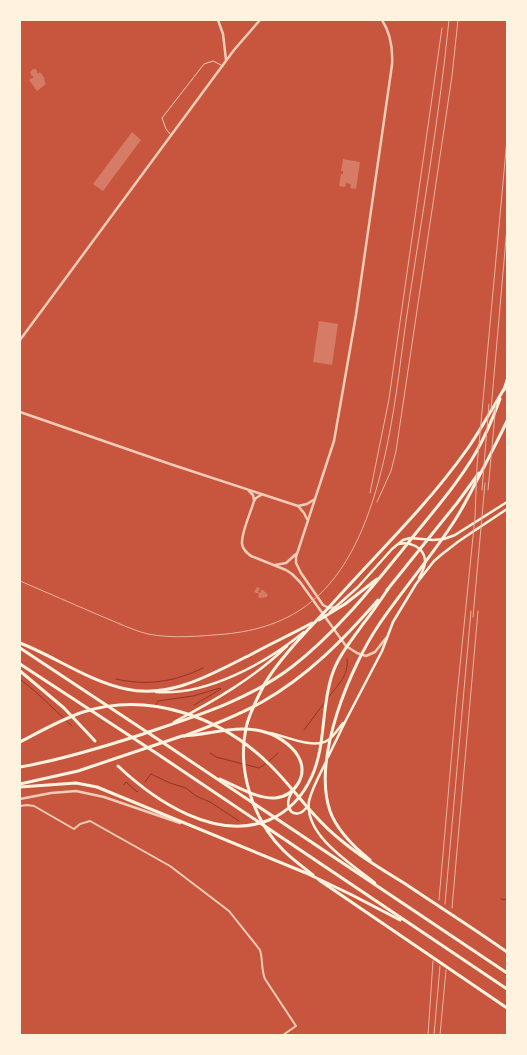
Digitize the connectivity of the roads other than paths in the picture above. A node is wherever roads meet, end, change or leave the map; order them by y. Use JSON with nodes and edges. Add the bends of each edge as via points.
{"nodes":[{"id":1,"x":218,"y":20,"type":"edge"},
{"id":2,"x":260,"y":20,"type":"edge"},
{"id":3,"x":382,"y":20,"type":"edge"},
{"id":4,"x":226,"y":61,"type":"junction"},
{"id":5,"x":223,"y":66,"type":"junction"},
{"id":6,"x":172,"y":135,"type":"junction"},
{"id":7,"x":20,"y":340,"type":"edge"},
{"id":8,"x":507,"y":380,"type":"edge"},
{"id":9,"x":504,"y":389,"type":"junction"},
{"id":10,"x":20,"y":412,"type":"edge"},
{"id":11,"x":507,"y":421,"type":"edge"},
{"id":12,"x":483,"y":467,"type":"junction"},
{"id":13,"x":245,"y":489,"type":"junction"},
{"id":14,"x":264,"y":495,"type":"junction"},
{"id":15,"x":315,"y":499,"type":"junction"},
{"id":16,"x":254,"y":501,"type":"junction"},
{"id":17,"x":507,"y":502,"type":"edge"},
{"id":18,"x":298,"y":506,"type":"junction"},
{"id":19,"x":507,"y":509,"type":"edge"},
{"id":20,"x":307,"y":522,"type":"junction"},
{"id":21,"x":396,"y":544,"type":"junction"},
{"id":22,"x":297,"y":552,"type":"junction"},
{"id":23,"x":272,"y":565,"type":"junction"},
{"id":24,"x":385,"y":571,"type":"junction"},
{"id":25,"x":416,"y":584,"type":"junction"},
{"id":26,"x":388,"y":589,"type":"junction"},
{"id":27,"x":336,"y":607,"type":"junction"},
{"id":28,"x":324,"y":616,"type":"junction"},
{"id":29,"x":387,"y":637,"type":"junction"},
{"id":30,"x":294,"y":640,"type":"junction"},
{"id":31,"x":20,"y":643,"type":"edge"},
{"id":32,"x":20,"y":648,"type":"edge"},
{"id":33,"x":20,"y":664,"type":"edge"},
{"id":34,"x":20,"y":671,"type":"edge"},
{"id":35,"x":155,"y":692,"type":"junction"},
{"id":36,"x":346,"y":720,"type":"junction"},
{"id":37,"x":167,"y":726,"type":"junction"},
{"id":38,"x":262,"y":732,"type":"junction"},
{"id":39,"x":182,"y":736,"type":"junction"},
{"id":40,"x":94,"y":741,"type":"dead end"},
{"id":41,"x":20,"y":742,"type":"edge"},
{"id":42,"x":118,"y":766,"type":"dead end"},
{"id":43,"x":20,"y":767,"type":"edge"},
{"id":44,"x":208,"y":773,"type":"junction"},
{"id":45,"x":20,"y":785,"type":"edge"},
{"id":46,"x":292,"y":792,"type":"junction"},
{"id":47,"x":20,"y":799,"type":"edge"},
{"id":48,"x":309,"y":803,"type":"junction"},
{"id":49,"x":20,"y":806,"type":"edge"},
{"id":50,"x":189,"y":826,"type":"junction"},
{"id":51,"x":379,"y":867,"type":"junction"},
{"id":52,"x":387,"y":893,"type":"junction"},
{"id":53,"x":416,"y":928,"type":"junction"},
{"id":54,"x":507,"y":952,"type":"edge"},
{"id":55,"x":507,"y":973,"type":"edge"},
{"id":56,"x":507,"y":989,"type":"edge"},
{"id":57,"x":507,"y":1008,"type":"edge"},
{"id":58,"x":283,"y":1035,"type":"edge"}],
"edges":[{"from":1,"to":4,"type":"street","via":[[223,34]]},
{"from":2,"to":4,"type":"street"},
{"from":3,"to":15,"type":"street","via":[[392,49],[390,80],[356,315],[334,441]]},
{"from":4,"to":5,"type":"street"},
{"from":5,"to":6,"type":"street"},
{"from":5,"to":6,"type":"lane","via":[[213,61],[204,64],[162,118],[166,129]]},
{"from":6,"to":7,"type":"street"},
{"from":8,"to":9,"type":"main road"},
{"from":9,"to":24,"type":"main road","via":[[489,426],[464,471]]},
{"from":9,"to":57,"type":"main road","via":[[470,444],[442,482],[300,639],[266,683],[246,728],[244,753],[250,794],[258,815],[282,850],[321,882]]},
{"from":10,"to":13,"type":"street"},
{"from":11,"to":12,"type":"main road"},
{"from":12,"to":26,"type":"main road"},
{"from":12,"to":51,"type":"main road","via":[[455,520],[368,642],[346,687],[335,724],[326,767],[326,797],[330,811],[335,823],[358,851]]},
{"from":13,"to":14,"type":"street"},
{"from":13,"to":16,"type":"street","via":[[251,493]]},
{"from":14,"to":16,"type":"street"},
{"from":14,"to":18,"type":"street"},
{"from":15,"to":18,"type":"street"},
{"from":15,"to":20,"type":"street"},
{"from":16,"to":23,"type":"street","via":[[242,543],[247,553]]},
{"from":17,"to":21,"type":"main road","via":[[455,535],[433,540],[406,539]]},
{"from":18,"to":20,"type":"street","via":[[306,515]]},
{"from":19,"to":25,"type":"main road","via":[[434,561]]},
{"from":20,"to":22,"type":"street"},
{"from":21,"to":25,"type":"main road","via":[[413,544],[425,556],[425,566]]},
{"from":21,"to":27,"type":"main road","via":[[358,587]]},
{"from":22,"to":23,"type":"street","via":[[286,563]]},
{"from":22,"to":27,"type":"street","via":[[296,563],[323,605],[329,608]]},
{"from":23,"to":28,"type":"street","via":[[292,574]]},
{"from":24,"to":35,"type":"main road","via":[[362,592],[324,617],[216,673],[194,682]]},
{"from":24,"to":37,"type":"main road","via":[[332,630],[305,656],[275,679],[230,703]]},
{"from":25,"to":29,"type":"main road"},
{"from":26,"to":39,"type":"main road","via":[[348,634],[314,666],[283,689],[236,715]]},
{"from":26,"to":42,"type":"main road","via":[[336,664],[326,696],[318,757],[312,775],[303,794],[286,811],[253,825],[217,824],[171,806],[144,789]]},
{"from":27,"to":28,"type":"main road"},
{"from":28,"to":29,"type":"street","via":[[346,646],[362,655],[375,652]]},
{"from":28,"to":30,"type":"main road"},
{"from":29,"to":36,"type":"main road"},
{"from":30,"to":35,"type":"main road","via":[[240,673],[221,681],[202,688],[167,693]]},
{"from":30,"to":37,"type":"main road","via":[[239,685]]},
{"from":31,"to":35,"type":"main road","via":[[112,686]]},
{"from":32,"to":44,"type":"main road"},
{"from":33,"to":53,"type":"main road"},
{"from":34,"to":40,"type":"main road","via":[[60,704]]},
{"from":36,"to":38,"type":"main road","via":[[331,738],[322,743],[313,744]]},
{"from":36,"to":48,"type":"main road"},
{"from":37,"to":43,"type":"main road","via":[[80,754]]},
{"from":38,"to":39,"type":"main road","via":[[235,729]]},
{"from":38,"to":46,"type":"main road","via":[[287,743],[299,757],[301,779]]},
{"from":39,"to":45,"type":"main road","via":[[78,771]]},
{"from":41,"to":51,"type":"main road","via":[[66,718],[84,712],[144,705],[186,714],[220,728],[252,749],[321,823],[354,851]]},
{"from":44,"to":46,"type":"main road","via":[[263,796],[274,798]]},
{"from":44,"to":52,"type":"main road"},
{"from":45,"to":50,"type":"main road","via":[[86,784]]},
{"from":46,"to":48,"type":"main road","via":[[287,802],[292,812],[301,813]]},
{"from":47,"to":50,"type":"street","via":[[76,791],[98,795]]},
{"from":48,"to":52,"type":"main road","via":[[310,818],[322,838]]},
{"from":49,"to":58,"type":"street","via":[[34,806],[74,829],[83,822],[90,821],[170,866],[228,911],[260,950],[265,979],[296,1026]]},
{"from":50,"to":53,"type":"main road","via":[[306,873]]},
{"from":51,"to":54,"type":"main road"},
{"from":52,"to":55,"type":"main road"},
{"from":53,"to":56,"type":"main road"}]}
